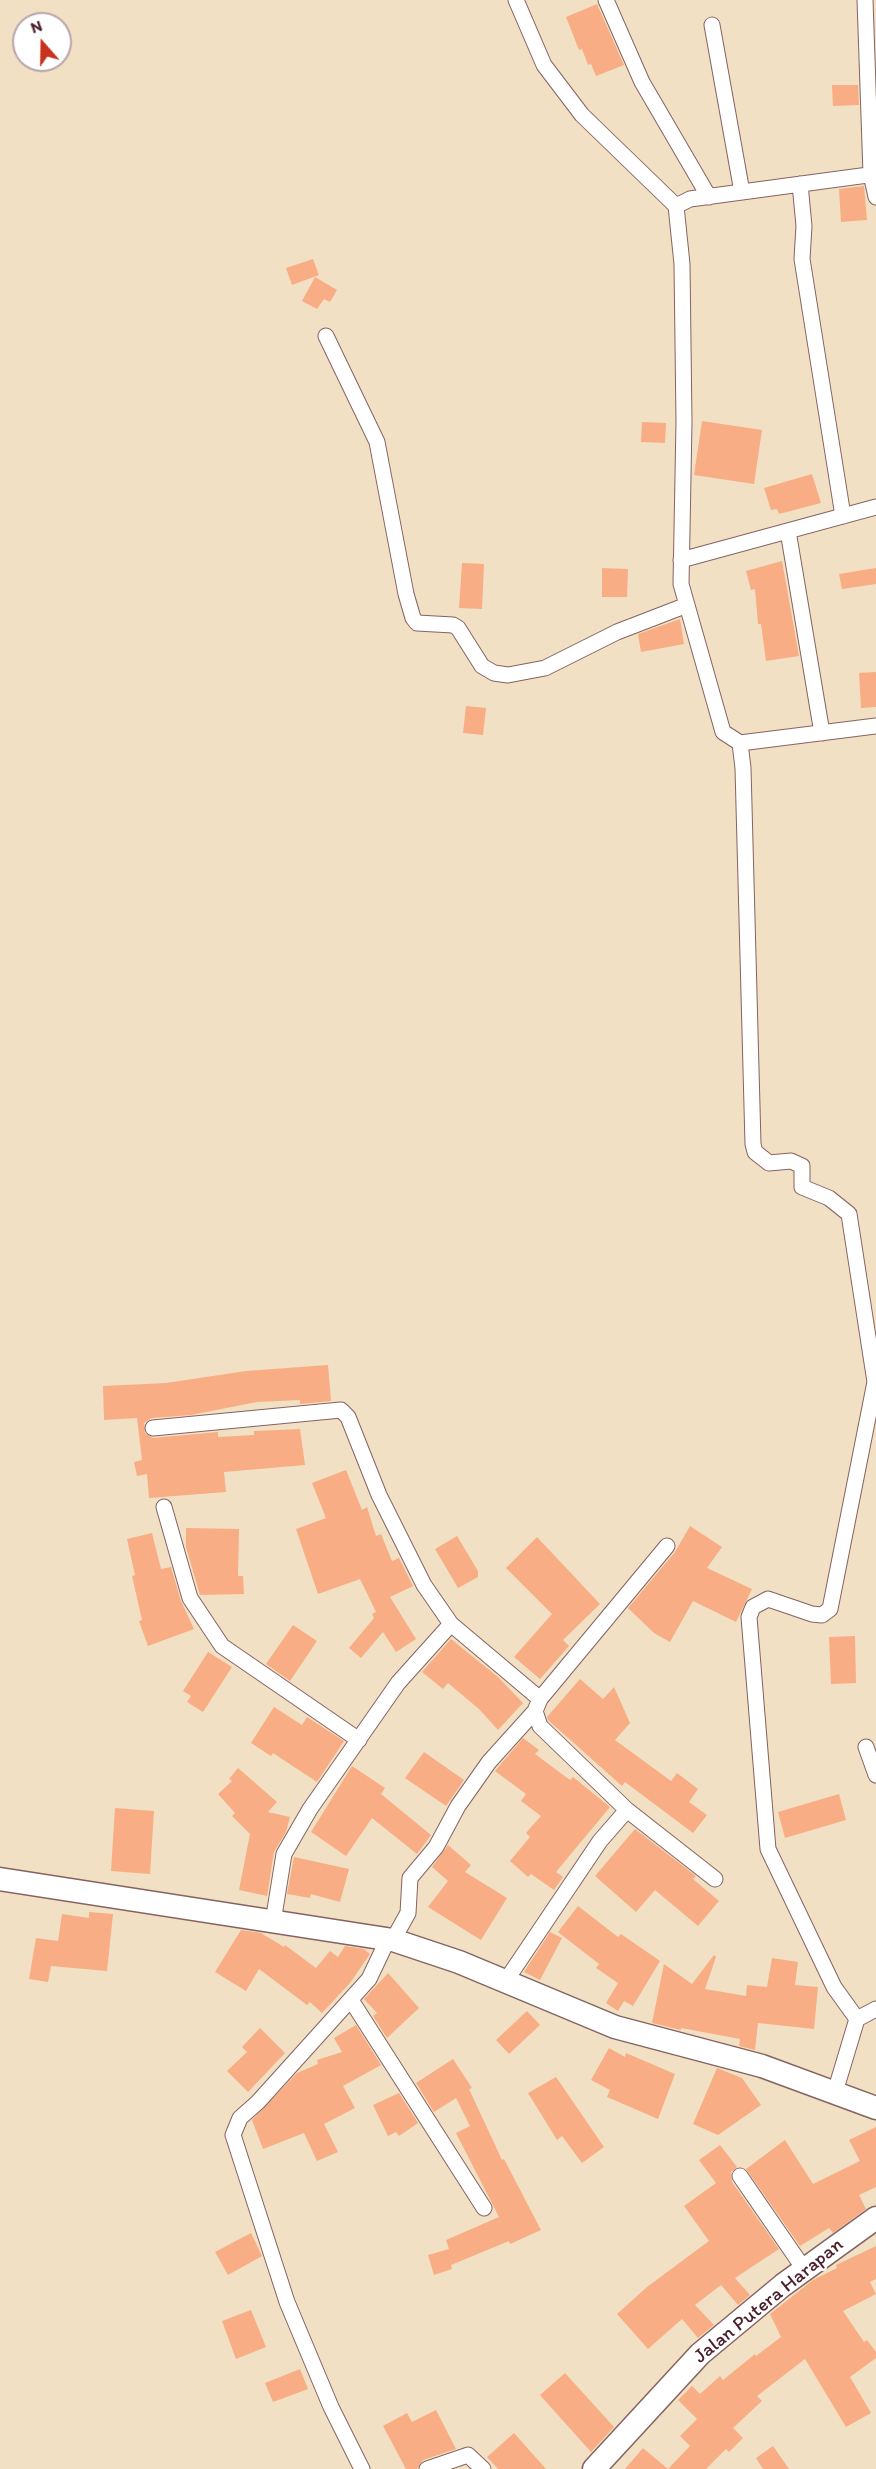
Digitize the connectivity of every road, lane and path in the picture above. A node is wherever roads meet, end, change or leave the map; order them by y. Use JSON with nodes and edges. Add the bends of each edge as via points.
{"nodes":[{"id":1,"x":516,"y":0,"type":"edge"},
{"id":2,"x":606,"y":0,"type":"edge"},
{"id":3,"x":865,"y":0,"type":"edge"},
{"id":4,"x":712,"y":25,"type":"dead end"},
{"id":5,"x":872,"y":36,"type":"edge"},
{"id":6,"x":874,"y":174,"type":"edge"},
{"id":7,"x":801,"y":184,"type":"junction"},
{"id":8,"x":742,"y":192,"type":"junction"},
{"id":9,"x":709,"y":197,"type":"junction"},
{"id":10,"x":876,"y":197,"type":"edge"},
{"id":11,"x":676,"y":206,"type":"junction"},
{"id":12,"x":326,"y":336,"type":"dead end"},
{"id":13,"x":876,"y":507,"type":"edge"},
{"id":14,"x":843,"y":516,"type":"junction"},
{"id":15,"x":788,"y":531,"type":"junction"},
{"id":16,"x":681,"y":560,"type":"junction"},
{"id":17,"x":687,"y":605,"type":"junction"},
{"id":18,"x":876,"y":726,"type":"edge"},
{"id":19,"x":822,"y":733,"type":"junction"},
{"id":20,"x":740,"y":743,"type":"junction"},
{"id":21,"x":153,"y":1428,"type":"dead end"},
{"id":22,"x":164,"y":1507,"type":"dead end"},
{"id":23,"x":667,"y":1546,"type":"dead end"},
{"id":24,"x":451,"y":1624,"type":"junction"},
{"id":25,"x":538,"y":1705,"type":"junction"},
{"id":26,"x":359,"y":1740,"type":"junction"},
{"id":27,"x":867,"y":1747,"type":"dead end"},
{"id":28,"x":876,"y":1775,"type":"edge"},
{"id":29,"x":627,"y":1810,"type":"junction"},
{"id":30,"x":0,"y":1879,"type":"edge"},
{"id":31,"x":715,"y":1879,"type":"dead end"},
{"id":32,"x":273,"y":1922,"type":"junction"},
{"id":33,"x":391,"y":1940,"type":"junction"},
{"id":34,"x":505,"y":1982,"type":"junction"},
{"id":35,"x":351,"y":2000,"type":"junction"},
{"id":36,"x":876,"y":2009,"type":"edge"},
{"id":37,"x":857,"y":2019,"type":"junction"},
{"id":38,"x":835,"y":2092,"type":"junction"},
{"id":39,"x":876,"y":2108,"type":"edge"},
{"id":40,"x":740,"y":2176,"type":"dead end"},
{"id":41,"x":484,"y":2208,"type":"dead end"},
{"id":42,"x":876,"y":2218,"type":"edge"},
{"id":43,"x":804,"y":2269,"type":"junction"},
{"id":44,"x":362,"y":2469,"type":"edge"},
{"id":45,"x":427,"y":2469,"type":"edge"},
{"id":46,"x":483,"y":2469,"type":"edge"},
{"id":47,"x":594,"y":2469,"type":"edge"}],
"edges":[{"from":1,"to":11,"type":"street","via":[[544,65],[582,115]]},
{"from":2,"to":9,"type":"street","via":[[642,82]]},
{"from":3,"to":5,"type":"street"},
{"from":4,"to":8,"type":"street"},
{"from":5,"to":6,"type":"street"},
{"from":6,"to":7,"type":"street"},
{"from":6,"to":10,"type":"street"},
{"from":7,"to":8,"type":"street"},
{"from":7,"to":14,"type":"street","via":[[802,259]]},
{"from":8,"to":9,"type":"street"},
{"from":9,"to":11,"type":"street","via":[[690,199]]},
{"from":11,"to":16,"type":"street","via":[[682,264]]},
{"from":12,"to":17,"type":"street","via":[[376,442],[406,594],[417,623],[453,625],[482,666],[508,675],[545,668],[617,632]]},
{"from":13,"to":14,"type":"street"},
{"from":14,"to":15,"type":"street"},
{"from":15,"to":16,"type":"street"},
{"from":15,"to":19,"type":"street"},
{"from":16,"to":17,"type":"street","via":[[681,584]]},
{"from":17,"to":20,"type":"street","via":[[723,732]]},
{"from":18,"to":19,"type":"street"},
{"from":19,"to":20,"type":"street"},
{"from":20,"to":37,"type":"street","via":[[753,1144],[755,1152],[769,1163],[791,1161],[802,1166],[802,1187],[829,1198],[849,1214],[874,1382],[830,1610],[822,1615],[812,1614],[768,1599],[753,1607],[749,1617],[768,1849],[834,1987]]},
{"from":21,"to":24,"type":"street","via":[[341,1410],[348,1417],[379,1495],[424,1585]]},
{"from":22,"to":26,"type":"street","via":[[190,1598],[222,1646]]},
{"from":23,"to":25,"type":"street"},
{"from":24,"to":25,"type":"street"},
{"from":24,"to":26,"type":"street","via":[[398,1683]]},
{"from":25,"to":29,"type":"street","via":[[540,1726]]},
{"from":25,"to":33,"type":"street","via":[[489,1762],[458,1806],[436,1847],[410,1878],[408,1913]]},
{"from":26,"to":32,"type":"street","via":[[310,1809],[284,1854]]},
{"from":27,"to":28,"type":"street"},
{"from":29,"to":31,"type":"street"},
{"from":29,"to":34,"type":"street","via":[[600,1841]]},
{"from":30,"to":32,"type":"street"},
{"from":32,"to":33,"type":"street"},
{"from":33,"to":34,"type":"street"},
{"from":33,"to":35,"type":"street","via":[[369,1979]]},
{"from":34,"to":38,"type":"street","via":[[615,2027],[762,2066]]},
{"from":35,"to":41,"type":"street"},
{"from":35,"to":44,"type":"street","via":[[240,2118],[233,2135],[286,2302]]},
{"from":36,"to":37,"type":"street"},
{"from":37,"to":38,"type":"street"},
{"from":38,"to":39,"type":"street"},
{"from":40,"to":43,"type":"street"},
{"from":42,"to":43,"type":"street","name":"Jalan Putera Harapan"},
{"from":43,"to":47,"type":"street","name":"Jalan Putera Harapan","via":[[700,2354]]},
{"from":45,"to":46,"type":"street","via":[[468,2455]]}]}
